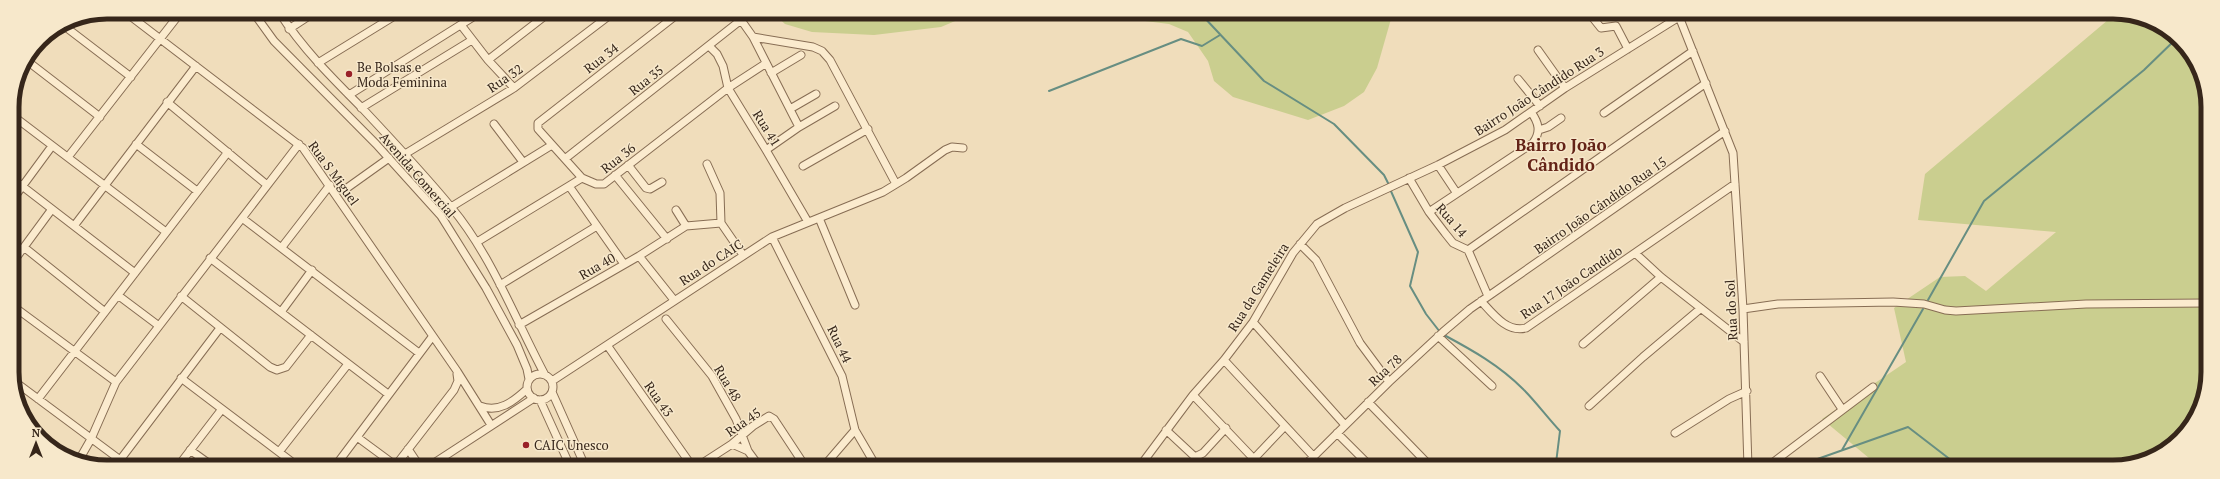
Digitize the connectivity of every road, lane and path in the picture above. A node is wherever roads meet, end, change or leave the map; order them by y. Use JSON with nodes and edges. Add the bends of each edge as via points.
{"nodes":[{"id":1,"x":134,"y":19,"type":"edge"},
{"id":2,"x":176,"y":19,"type":"edge"},
{"id":3,"x":260,"y":19,"type":"edge"},
{"id":4,"x":283,"y":19,"type":"edge"},
{"id":5,"x":304,"y":19,"type":"edge"},
{"id":6,"x":390,"y":19,"type":"edge"},
{"id":7,"x":470,"y":19,"type":"edge"},
{"id":8,"x":541,"y":19,"type":"edge"},
{"id":9,"x":605,"y":19,"type":"edge"},
{"id":10,"x":670,"y":19,"type":"edge"},
{"id":11,"x":1594,"y":19,"type":"edge"},
{"id":12,"x":1672,"y":19,"type":"edge"},
{"id":13,"x":1680,"y":19,"type":"edge"},
{"id":14,"x":741,"y":20,"type":"joint"},
{"id":15,"x":461,"y":25,"type":"junction"},
{"id":16,"x":68,"y":28,"type":"edge"},
{"id":17,"x":289,"y":29,"type":"junction"},
{"id":18,"x":753,"y":36,"type":"junction"},
{"id":19,"x":161,"y":39,"type":"junction"},
{"id":20,"x":472,"y":40,"type":"junction"},
{"id":21,"x":709,"y":46,"type":"junction"},
{"id":22,"x":1628,"y":49,"type":"junction"},
{"id":23,"x":1538,"y":50,"type":"dead end"},
{"id":24,"x":1693,"y":52,"type":"junction"},
{"id":25,"x":801,"y":54,"type":"dead end"},
{"id":26,"x":488,"y":60,"type":"junction"},
{"id":27,"x":318,"y":63,"type":"junction"},
{"id":28,"x":31,"y":64,"type":"edge"},
{"id":29,"x":765,"y":64,"type":"junction"},
{"id":30,"x":196,"y":66,"type":"junction"},
{"id":31,"x":770,"y":73,"type":"junction"},
{"id":32,"x":131,"y":77,"type":"junction"},
{"id":33,"x":1518,"y":79,"type":"dead end"},
{"id":34,"x":1706,"y":83,"type":"junction"},
{"id":35,"x":514,"y":88,"type":"junction"},
{"id":36,"x":728,"y":88,"type":"junction"},
{"id":37,"x":1565,"y":88,"type":"junction"},
{"id":38,"x":816,"y":94,"type":"dead end"},
{"id":39,"x":349,"y":95,"type":"junction"},
{"id":40,"x":167,"y":102,"type":"junction"},
{"id":41,"x":835,"y":106,"type":"dead end"},
{"id":42,"x":1540,"y":106,"type":"junction"},
{"id":43,"x":361,"y":108,"type":"junction"},
{"id":44,"x":790,"y":109,"type":"junction"},
{"id":45,"x":1531,"y":112,"type":"junction"},
{"id":46,"x":1604,"y":113,"type":"dead end"},
{"id":47,"x":100,"y":117,"type":"junction"},
{"id":48,"x":1561,"y":118,"type":"dead end"},
{"id":49,"x":19,"y":120,"type":"edge"},
{"id":50,"x":494,"y":124,"type":"dead end"},
{"id":51,"x":799,"y":127,"type":"junction"},
{"id":52,"x":868,"y":129,"type":"junction"},
{"id":53,"x":1539,"y":130,"type":"junction"},
{"id":54,"x":1725,"y":131,"type":"junction"},
{"id":55,"x":389,"y":136,"type":"junction"},
{"id":56,"x":136,"y":144,"type":"junction"},
{"id":57,"x":299,"y":144,"type":"junction"},
{"id":58,"x":376,"y":144,"type":"junction"},
{"id":59,"x":552,"y":145,"type":"junction"},
{"id":60,"x":52,"y":146,"type":"junction"},
{"id":61,"x":963,"y":148,"type":"dead end"},
{"id":62,"x":766,"y":150,"type":"junction"},
{"id":63,"x":228,"y":152,"type":"junction"},
{"id":64,"x":405,"y":154,"type":"junction"},
{"id":65,"x":68,"y":157,"type":"junction"},
{"id":66,"x":390,"y":158,"type":"junction"},
{"id":67,"x":566,"y":158,"type":"junction"},
{"id":68,"x":523,"y":162,"type":"junction"},
{"id":69,"x":707,"y":164,"type":"dead end"},
{"id":70,"x":1438,"y":164,"type":"junction"},
{"id":71,"x":628,"y":165,"type":"junction"},
{"id":72,"x":803,"y":166,"type":"dead end"},
{"id":73,"x":418,"y":169,"type":"junction"},
{"id":74,"x":615,"y":175,"type":"junction"},
{"id":75,"x":408,"y":178,"type":"junction"},
{"id":76,"x":582,"y":178,"type":"junction"},
{"id":77,"x":1409,"y":178,"type":"junction"},
{"id":78,"x":662,"y":182,"type":"dead end"},
{"id":79,"x":19,"y":183,"type":"edge"},
{"id":80,"x":896,"y":184,"type":"junction"},
{"id":81,"x":1735,"y":184,"type":"junction"},
{"id":82,"x":104,"y":185,"type":"junction"},
{"id":83,"x":267,"y":185,"type":"junction"},
{"id":84,"x":330,"y":185,"type":"junction"},
{"id":85,"x":23,"y":186,"type":"junction"},
{"id":86,"x":569,"y":186,"type":"junction"},
{"id":87,"x":347,"y":188,"type":"dead end"},
{"id":88,"x":19,"y":191,"type":"edge"},
{"id":89,"x":197,"y":191,"type":"junction"},
{"id":90,"x":1456,"y":192,"type":"junction"},
{"id":91,"x":451,"y":207,"type":"junction"},
{"id":92,"x":52,"y":209,"type":"junction"},
{"id":93,"x":676,"y":210,"type":"dead end"},
{"id":94,"x":1428,"y":212,"type":"junction"},
{"id":95,"x":242,"y":218,"type":"junction"},
{"id":96,"x":819,"y":218,"type":"junction"},
{"id":97,"x":808,"y":222,"type":"junction"},
{"id":98,"x":721,"y":223,"type":"junction"},
{"id":99,"x":74,"y":226,"type":"junction"},
{"id":100,"x":597,"y":226,"type":"junction"},
{"id":101,"x":686,"y":226,"type":"junction"},
{"id":102,"x":166,"y":232,"type":"junction"},
{"id":103,"x":772,"y":237,"type":"junction"},
{"id":104,"x":666,"y":239,"type":"junction"},
{"id":105,"x":477,"y":242,"type":"junction"},
{"id":106,"x":1300,"y":244,"type":"junction"},
{"id":107,"x":282,"y":247,"type":"junction"},
{"id":108,"x":25,"y":248,"type":"junction"},
{"id":109,"x":1468,"y":250,"type":"junction"},
{"id":110,"x":1636,"y":253,"type":"junction"},
{"id":111,"x":19,"y":255,"type":"edge"},
{"id":112,"x":743,"y":255,"type":"junction"},
{"id":113,"x":639,"y":256,"type":"junction"},
{"id":114,"x":210,"y":258,"type":"junction"},
{"id":115,"x":624,"y":264,"type":"junction"},
{"id":116,"x":312,"y":270,"type":"junction"},
{"id":117,"x":135,"y":273,"type":"junction"},
{"id":118,"x":1661,"y":277,"type":"junction"},
{"id":119,"x":500,"y":285,"type":"junction"},
{"id":120,"x":119,"y":296,"type":"junction"},
{"id":121,"x":181,"y":296,"type":"junction"},
{"id":122,"x":1488,"y":296,"type":"junction"},
{"id":123,"x":674,"y":300,"type":"junction"},
{"id":124,"x":1480,"y":302,"type":"junction"},
{"id":125,"x":2201,"y":303,"type":"edge"},
{"id":126,"x":855,"y":305,"type":"dead end"},
{"id":127,"x":1700,"y":309,"type":"junction"},
{"id":128,"x":1743,"y":309,"type":"junction"},
{"id":129,"x":19,"y":311,"type":"edge"},
{"id":130,"x":105,"y":312,"type":"junction"},
{"id":131,"x":282,"y":312,"type":"junction"},
{"id":132,"x":514,"y":315,"type":"junction"},
{"id":133,"x":666,"y":319,"type":"dead end"},
{"id":134,"x":504,"y":321,"type":"junction"},
{"id":135,"x":1253,"y":322,"type":"junction"},
{"id":136,"x":519,"y":325,"type":"junction"},
{"id":137,"x":159,"y":326,"type":"junction"},
{"id":138,"x":220,"y":328,"type":"junction"},
{"id":139,"x":311,"y":334,"type":"junction"},
{"id":140,"x":1438,"y":336,"type":"junction"},
{"id":141,"x":432,"y":337,"type":"junction"},
{"id":142,"x":1744,"y":342,"type":"junction"},
{"id":143,"x":1583,"y":344,"type":"dead end"},
{"id":144,"x":607,"y":345,"type":"junction"},
{"id":145,"x":74,"y":352,"type":"junction"},
{"id":146,"x":419,"y":353,"type":"junction"},
{"id":147,"x":1224,"y":360,"type":"junction"},
{"id":148,"x":348,"y":364,"type":"junction"},
{"id":149,"x":457,"y":372,"type":"junction"},
{"id":150,"x":546,"y":375,"type":"junction"},
{"id":151,"x":1820,"y":376,"type":"dead end"},
{"id":152,"x":181,"y":378,"type":"junction"},
{"id":153,"x":529,"y":380,"type":"junction"},
{"id":154,"x":116,"y":382,"type":"junction"},
{"id":155,"x":552,"y":382,"type":"junction"},
{"id":156,"x":1389,"y":382,"type":"junction"},
{"id":157,"x":20,"y":386,"type":"edge"},
{"id":158,"x":1492,"y":386,"type":"dead end"},
{"id":159,"x":1873,"y":387,"type":"dead end"},
{"id":160,"x":527,"y":389,"type":"junction"},
{"id":161,"x":454,"y":390,"type":"junction"},
{"id":162,"x":470,"y":392,"type":"junction"},
{"id":163,"x":552,"y":392,"type":"junction"},
{"id":164,"x":1746,"y":392,"type":"junction"},
{"id":165,"x":388,"y":394,"type":"junction"},
{"id":166,"x":1193,"y":395,"type":"junction"},
{"id":167,"x":38,"y":399,"type":"junction"},
{"id":168,"x":537,"y":399,"type":"junction"},
{"id":169,"x":1368,"y":402,"type":"junction"},
{"id":170,"x":480,"y":406,"type":"junction"},
{"id":171,"x":1589,"y":406,"type":"dead end"},
{"id":172,"x":222,"y":409,"type":"junction"},
{"id":173,"x":1842,"y":409,"type":"junction"},
{"id":174,"x":1345,"y":424,"type":"junction"},
{"id":175,"x":491,"y":425,"type":"junction"},
{"id":176,"x":1284,"y":427,"type":"junction"},
{"id":177,"x":1226,"y":428,"type":"junction"},
{"id":178,"x":855,"y":430,"type":"junction"},
{"id":179,"x":1166,"y":430,"type":"junction"},
{"id":180,"x":1337,"y":433,"type":"junction"},
{"id":181,"x":1675,"y":433,"type":"dead end"},
{"id":182,"x":743,"y":435,"type":"junction"},
{"id":183,"x":357,"y":437,"type":"junction"},
{"id":184,"x":91,"y":439,"type":"junction"},
{"id":185,"x":732,"y":444,"type":"junction"},
{"id":186,"x":408,"y":449,"type":"junction"},
{"id":187,"x":190,"y":450,"type":"junction"},
{"id":188,"x":748,"y":451,"type":"junction"},
{"id":189,"x":279,"y":452,"type":"junction"},
{"id":190,"x":81,"y":455,"type":"edge"},
{"id":191,"x":1253,"y":458,"type":"joint"},
{"id":192,"x":1314,"y":458,"type":"junction"},
{"id":193,"x":120,"y":460,"type":"joint"},
{"id":194,"x":183,"y":460,"type":"edge"},
{"id":195,"x":204,"y":460,"type":"edge"},
{"id":196,"x":289,"y":460,"type":"edge"},
{"id":197,"x":340,"y":460,"type":"edge"},
{"id":198,"x":391,"y":460,"type":"edge"},
{"id":199,"x":400,"y":460,"type":"edge"},
{"id":200,"x":415,"y":460,"type":"edge"},
{"id":201,"x":440,"y":460,"type":"edge"},
{"id":202,"x":567,"y":460,"type":"edge"},
{"id":203,"x":582,"y":460,"type":"edge"},
{"id":204,"x":688,"y":460,"type":"edge"},
{"id":205,"x":707,"y":460,"type":"edge"},
{"id":206,"x":755,"y":460,"type":"edge"},
{"id":207,"x":801,"y":460,"type":"edge"},
{"id":208,"x":829,"y":460,"type":"edge"},
{"id":209,"x":872,"y":460,"type":"edge"},
{"id":210,"x":1144,"y":460,"type":"edge"},
{"id":211,"x":1312,"y":460,"type":"edge"},
{"id":212,"x":1364,"y":460,"type":"edge"},
{"id":213,"x":1424,"y":460,"type":"edge"},
{"id":214,"x":1748,"y":460,"type":"edge"},
{"id":215,"x":1775,"y":460,"type":"edge"}],
"edges":[{"from":1,"to":19,"type":"street","name":"Rua S Miguel"},
{"from":2,"to":19,"type":"street"},
{"from":3,"to":58,"type":"street","name":"Avenida Comercial","via":[[274,41],[299,69]]},
{"from":4,"to":17,"type":"street","name":"Avenida Comercial"},
{"from":5,"to":17,"type":"street"},
{"from":6,"to":27,"type":"street"},
{"from":7,"to":15,"type":"street"},
{"from":8,"to":26,"type":"street"},
{"from":9,"to":35,"type":"street","name":"Rua 32"},
{"from":10,"to":59,"type":"street","name":"Rua 34","via":[[538,123],[538,129]]},
{"from":11,"to":22,"type":"street","via":[[1601,28],[1617,27]]},
{"from":12,"to":22,"type":"street","name":"Bairro João Cândido Rua 3"},
{"from":13,"to":24,"type":"street","name":"Rua do Sol"},
{"from":14,"to":18,"type":"street"},
{"from":14,"to":21,"type":"street","name":"Rua 35"},
{"from":15,"to":20,"type":"street"},
{"from":15,"to":39,"type":"street"},
{"from":16,"to":32,"type":"street"},
{"from":17,"to":27,"type":"street","name":"Avenida Comercial"},
{"from":18,"to":29,"type":"street"},
{"from":18,"to":52,"type":"street","via":[[822,51],[830,60]]},
{"from":19,"to":30,"type":"street","name":"Rua S Miguel"},
{"from":19,"to":32,"type":"street"},
{"from":20,"to":26,"type":"street"},
{"from":20,"to":43,"type":"street"},
{"from":21,"to":36,"type":"street","name":"Rua 41","via":[[717,54]]},
{"from":21,"to":67,"type":"street","name":"Rua 35"},
{"from":22,"to":37,"type":"street","name":"Bairro João Cândido Rua 3"},
{"from":23,"to":37,"type":"street"},
{"from":24,"to":34,"type":"street","name":"Rua do Sol"},
{"from":24,"to":46,"type":"street"},
{"from":25,"to":31,"type":"street"},
{"from":26,"to":35,"type":"street"},
{"from":27,"to":39,"type":"street","name":"Avenida Comercial"},
{"from":28,"to":47,"type":"street"},
{"from":29,"to":31,"type":"street"},
{"from":29,"to":36,"type":"street","name":"Rua 36"},
{"from":30,"to":40,"type":"street"},
{"from":30,"to":57,"type":"street","name":"Rua S Miguel"},
{"from":31,"to":44,"type":"street"},
{"from":32,"to":47,"type":"street"},
{"from":33,"to":42,"type":"street"},
{"from":34,"to":54,"type":"street","name":"Rua do Sol"},
{"from":34,"to":109,"type":"street"},
{"from":35,"to":64,"type":"street","name":"Rua 32"},
{"from":36,"to":62,"type":"street","name":"Rua 41"},
{"from":36,"to":71,"type":"street","name":"Rua 36"},
{"from":37,"to":42,"type":"street","name":"Bairro João Cândido Rua 3"},
{"from":38,"to":44,"type":"street"},
{"from":39,"to":43,"type":"street","name":"Avenida Comercial"},
{"from":40,"to":56,"type":"street"},
{"from":40,"to":63,"type":"street"},
{"from":41,"to":51,"type":"street"},
{"from":42,"to":45,"type":"street","name":"Bairro João Cândido Rua 3"},
{"from":43,"to":55,"type":"street","name":"Avenida Comercial"},
{"from":44,"to":51,"type":"street"},
{"from":45,"to":53,"type":"street","via":[[1538,122]]},
{"from":45,"to":70,"type":"street","name":"Bairro João Cândido Rua 3","via":[[1505,130]]},
{"from":47,"to":65,"type":"street"},
{"from":48,"to":53,"type":"street"},
{"from":49,"to":60,"type":"street"},
{"from":50,"to":68,"type":"street"},
{"from":51,"to":62,"type":"street"},
{"from":52,"to":72,"type":"street"},
{"from":52,"to":80,"type":"street"},
{"from":53,"to":90,"type":"street","via":[[1533,143],[1525,150]]},
{"from":54,"to":81,"type":"street","name":"Rua do Sol","via":[[1733,153]]},
{"from":54,"to":122,"type":"street","name":"Bairro João Cândido Rua 15"},
{"from":55,"to":58,"type":"street","via":[[382,137]]},
{"from":55,"to":64,"type":"street","name":"Avenida Comercial"},
{"from":56,"to":82,"type":"street"},
{"from":56,"to":89,"type":"street"},
{"from":57,"to":83,"type":"street"},
{"from":57,"to":84,"type":"street","name":"Rua S Miguel"},
{"from":58,"to":66,"type":"street","name":"Avenida Comercial"},
{"from":59,"to":67,"type":"street"},
{"from":59,"to":68,"type":"street"},
{"from":60,"to":65,"type":"street"},
{"from":60,"to":85,"type":"street"},
{"from":61,"to":80,"type":"street","via":[[952,147],[945,150]]},
{"from":62,"to":97,"type":"street","name":"Rua 41"},
{"from":63,"to":83,"type":"street"},
{"from":63,"to":89,"type":"street"},
{"from":64,"to":73,"type":"street","name":"Avenida Comercial"},
{"from":65,"to":82,"type":"street"},
{"from":66,"to":75,"type":"street","name":"Avenida Comercial"},
{"from":66,"to":87,"type":"street"},
{"from":67,"to":76,"type":"street"},
{"from":68,"to":91,"type":"street"},
{"from":69,"to":98,"type":"street","via":[[720,193]]},
{"from":70,"to":77,"type":"street","name":"Bairro João Cândido Rua 3"},
{"from":70,"to":90,"type":"street"},
{"from":71,"to":74,"type":"street","name":"Rua 36"},
{"from":71,"to":78,"type":"street","via":[[646,188],[650,189]]},
{"from":73,"to":75,"type":"street","via":[[416,175]]},
{"from":73,"to":91,"type":"street","name":"Avenida Comercial"},
{"from":74,"to":76,"type":"street","name":"Rua 36","via":[[600,185]]},
{"from":74,"to":104,"type":"street"},
{"from":75,"to":134,"type":"street","name":"Avenida Comercial","via":[[441,216],[464,250]]},
{"from":76,"to":86,"type":"street"},
{"from":77,"to":94,"type":"street","name":"Rua 14"},
{"from":77,"to":106,"type":"street","name":"Rua da Gameleira","via":[[1323,219]]},
{"from":79,"to":85,"type":"street"},
{"from":80,"to":96,"type":"street","name":"Rua do CAIC","via":[[883,192]]},
{"from":81,"to":110,"type":"street","name":"Rua 17 João Candido"},
{"from":81,"to":128,"type":"street","name":"Rua do Sol"},
{"from":82,"to":99,"type":"street"},
{"from":82,"to":102,"type":"street"},
{"from":83,"to":95,"type":"street"},
{"from":84,"to":107,"type":"street"},
{"from":84,"to":141,"type":"street","name":"Rua S Miguel"},
{"from":85,"to":88,"type":"street"},
{"from":85,"to":92,"type":"street"},
{"from":86,"to":100,"type":"street"},
{"from":86,"to":105,"type":"street"},
{"from":89,"to":102,"type":"street"},
{"from":90,"to":94,"type":"street"},
{"from":91,"to":105,"type":"street","name":"Avenida Comercial"},
{"from":92,"to":99,"type":"street"},
{"from":92,"to":108,"type":"street"},
{"from":93,"to":101,"type":"street"},
{"from":94,"to":109,"type":"street","name":"Rua 14","via":[[1453,243]]},
{"from":95,"to":107,"type":"street"},
{"from":95,"to":114,"type":"street"},
{"from":96,"to":97,"type":"street","name":"Rua do CAIC"},
{"from":96,"to":126,"type":"street"},
{"from":97,"to":103,"type":"street","name":"Rua do CAIC"},
{"from":98,"to":101,"type":"street","name":"Rua 40"},
{"from":98,"to":112,"type":"street"},
{"from":99,"to":117,"type":"street"},
{"from":100,"to":115,"type":"street"},
{"from":100,"to":119,"type":"street"},
{"from":101,"to":104,"type":"street","name":"Rua 40"},
{"from":102,"to":117,"type":"street"},
{"from":103,"to":112,"type":"street","name":"Rua do CAIC"},
{"from":103,"to":178,"type":"street","name":"Rua 44","via":[[842,376]]},
{"from":104,"to":113,"type":"street","name":"Rua 40"},
{"from":105,"to":119,"type":"street","name":"Avenida Comercial"},
{"from":106,"to":135,"type":"street","name":"Rua da Gameleira"},
{"from":106,"to":156,"type":"street","via":[[1316,260],[1360,343]]},
{"from":107,"to":116,"type":"street"},
{"from":108,"to":111,"type":"street"},
{"from":108,"to":130,"type":"street"},
{"from":109,"to":122,"type":"street","name":"Rua 14"},
{"from":110,"to":118,"type":"street","name":"Rua 17 João Candido"},
{"from":110,"to":124,"type":"street","name":"Rua 17 João Candido","via":[[1526,328],[1516,329],[1508,326]]},
{"from":112,"to":123,"type":"street","name":"Rua do CAIC"},
{"from":113,"to":115,"type":"street","name":"Rua 40"},
{"from":113,"to":123,"type":"street"},
{"from":114,"to":121,"type":"street"},
{"from":114,"to":131,"type":"street"},
{"from":115,"to":136,"type":"street","name":"Rua 40"},
{"from":116,"to":131,"type":"street"},
{"from":116,"to":146,"type":"street"},
{"from":117,"to":120,"type":"street"},
{"from":118,"to":127,"type":"street","name":"Rua 17 João Candido"},
{"from":118,"to":143,"type":"street"},
{"from":119,"to":132,"type":"street","name":"Avenida Comercial"},
{"from":120,"to":130,"type":"street"},
{"from":120,"to":137,"type":"street"},
{"from":121,"to":137,"type":"street"},
{"from":121,"to":138,"type":"street"},
{"from":122,"to":124,"type":"street","name":"Rua 78"},
{"from":123,"to":144,"type":"street","name":"Rua do CAIC"},
{"from":124,"to":140,"type":"street","name":"Rua 78"},
{"from":125,"to":128,"type":"street","via":[[2086,304],[1956,312],[1914,303],[1778,304]]},
{"from":127,"to":142,"type":"street","name":"Rua 17 João Candido"},
{"from":127,"to":171,"type":"street"},
{"from":128,"to":142,"type":"street","name":"Rua do Sol"},
{"from":129,"to":145,"type":"street"},
{"from":130,"to":145,"type":"street"},
{"from":131,"to":139,"type":"street"},
{"from":132,"to":134,"type":"street","via":[[506,312]]},
{"from":132,"to":136,"type":"street","name":"Avenida Comercial"},
{"from":133,"to":182,"type":"street","name":"Rua 48","via":[[712,376]]},
{"from":134,"to":153,"type":"street","name":"Avenida Comercial","via":[[517,345]]},
{"from":135,"to":147,"type":"street","name":"Rua da Gameleira"},
{"from":135,"to":174,"type":"street"},
{"from":136,"to":150,"type":"street","name":"Avenida Comercial"},
{"from":137,"to":154,"type":"street"},
{"from":138,"to":139,"type":"street","via":[[277,370],[286,368]]},
{"from":138,"to":152,"type":"street"},
{"from":139,"to":148,"type":"street"},
{"from":140,"to":156,"type":"street","name":"Rua 78"},
{"from":140,"to":158,"type":"street"},
{"from":141,"to":146,"type":"street"},
{"from":141,"to":149,"type":"street","name":"Rua S Miguel"},
{"from":142,"to":164,"type":"street","name":"Rua do Sol"},
{"from":144,"to":155,"type":"street","name":"Rua do CAIC"},
{"from":144,"to":204,"type":"street","name":"Rua 43"},
{"from":145,"to":154,"type":"street"},
{"from":145,"to":167,"type":"street"},
{"from":146,"to":165,"type":"street"},
{"from":147,"to":166,"type":"street","name":"Rua da Gameleira"},
{"from":147,"to":176,"type":"street"},
{"from":148,"to":165,"type":"street"},
{"from":148,"to":189,"type":"street"},
{"from":149,"to":161,"type":"street","via":[[458,382]]},
{"from":149,"to":162,"type":"street","name":"Rua S Miguel"},
{"from":150,"to":153,"type":"street","via":[[537,374]]},
{"from":150,"to":155,"type":"street"},
{"from":151,"to":173,"type":"street"},
{"from":152,"to":172,"type":"street"},
{"from":152,"to":193,"type":"street"},
{"from":153,"to":160,"type":"street"},
{"from":154,"to":184,"type":"street"},
{"from":155,"to":163,"type":"street"},
{"from":156,"to":169,"type":"street","name":"Rua 78"},
{"from":157,"to":167,"type":"street"},
{"from":159,"to":173,"type":"street"},
{"from":160,"to":168,"type":"street"},
{"from":160,"to":170,"type":"street","via":[[498,409],[490,410]]},
{"from":161,"to":162,"type":"street","via":[[463,388]]},
{"from":161,"to":186,"type":"street"},
{"from":162,"to":170,"type":"street","name":"Rua S Miguel"},
{"from":163,"to":168,"type":"street","via":[[545,399]]},
{"from":163,"to":203,"type":"street"},
{"from":164,"to":181,"type":"street"},
{"from":164,"to":214,"type":"street","name":"Rua do Sol"},
{"from":165,"to":183,"type":"street"},
{"from":166,"to":177,"type":"street"},
{"from":166,"to":179,"type":"street","name":"Rua da Gameleira"},
{"from":167,"to":184,"type":"street"},
{"from":168,"to":175,"type":"street"},
{"from":168,"to":202,"type":"street"},
{"from":169,"to":174,"type":"street","name":"Rua 78"},
{"from":169,"to":213,"type":"street"},
{"from":170,"to":175,"type":"street","name":"Rua S Miguel"},
{"from":172,"to":187,"type":"street"},
{"from":172,"to":189,"type":"street"},
{"from":173,"to":215,"type":"street"},
{"from":174,"to":180,"type":"street","name":"Rua 78"},
{"from":175,"to":201,"type":"street"},
{"from":176,"to":191,"type":"street"},
{"from":176,"to":192,"type":"street"},
{"from":177,"to":179,"type":"street","via":[[1200,456],[1193,457]]},
{"from":177,"to":191,"type":"street"},
{"from":178,"to":208,"type":"street"},
{"from":178,"to":209,"type":"street","name":"Rua 44"},
{"from":179,"to":210,"type":"street","name":"Rua da Gameleira"},
{"from":180,"to":192,"type":"street","name":"Rua 78"},
{"from":180,"to":212,"type":"street"},
{"from":182,"to":185,"type":"street","name":"Rua 45"},
{"from":182,"to":188,"type":"street","name":"Rua 48"},
{"from":182,"to":207,"type":"street","name":"Rua 45","via":[[766,418],[772,417]]},
{"from":183,"to":197,"type":"street"},
{"from":183,"to":198,"type":"street"},
{"from":184,"to":190,"type":"street"},
{"from":184,"to":193,"type":"street"},
{"from":185,"to":188,"type":"street"},
{"from":185,"to":205,"type":"street","name":"Rua 45"},
{"from":186,"to":199,"type":"street"},
{"from":186,"to":200,"type":"street"},
{"from":187,"to":194,"type":"street"},
{"from":187,"to":195,"type":"street"},
{"from":188,"to":206,"type":"street","name":"Rua 48"},
{"from":189,"to":196,"type":"street"},
{"from":192,"to":211,"type":"street","name":"Rua 78"}]}
